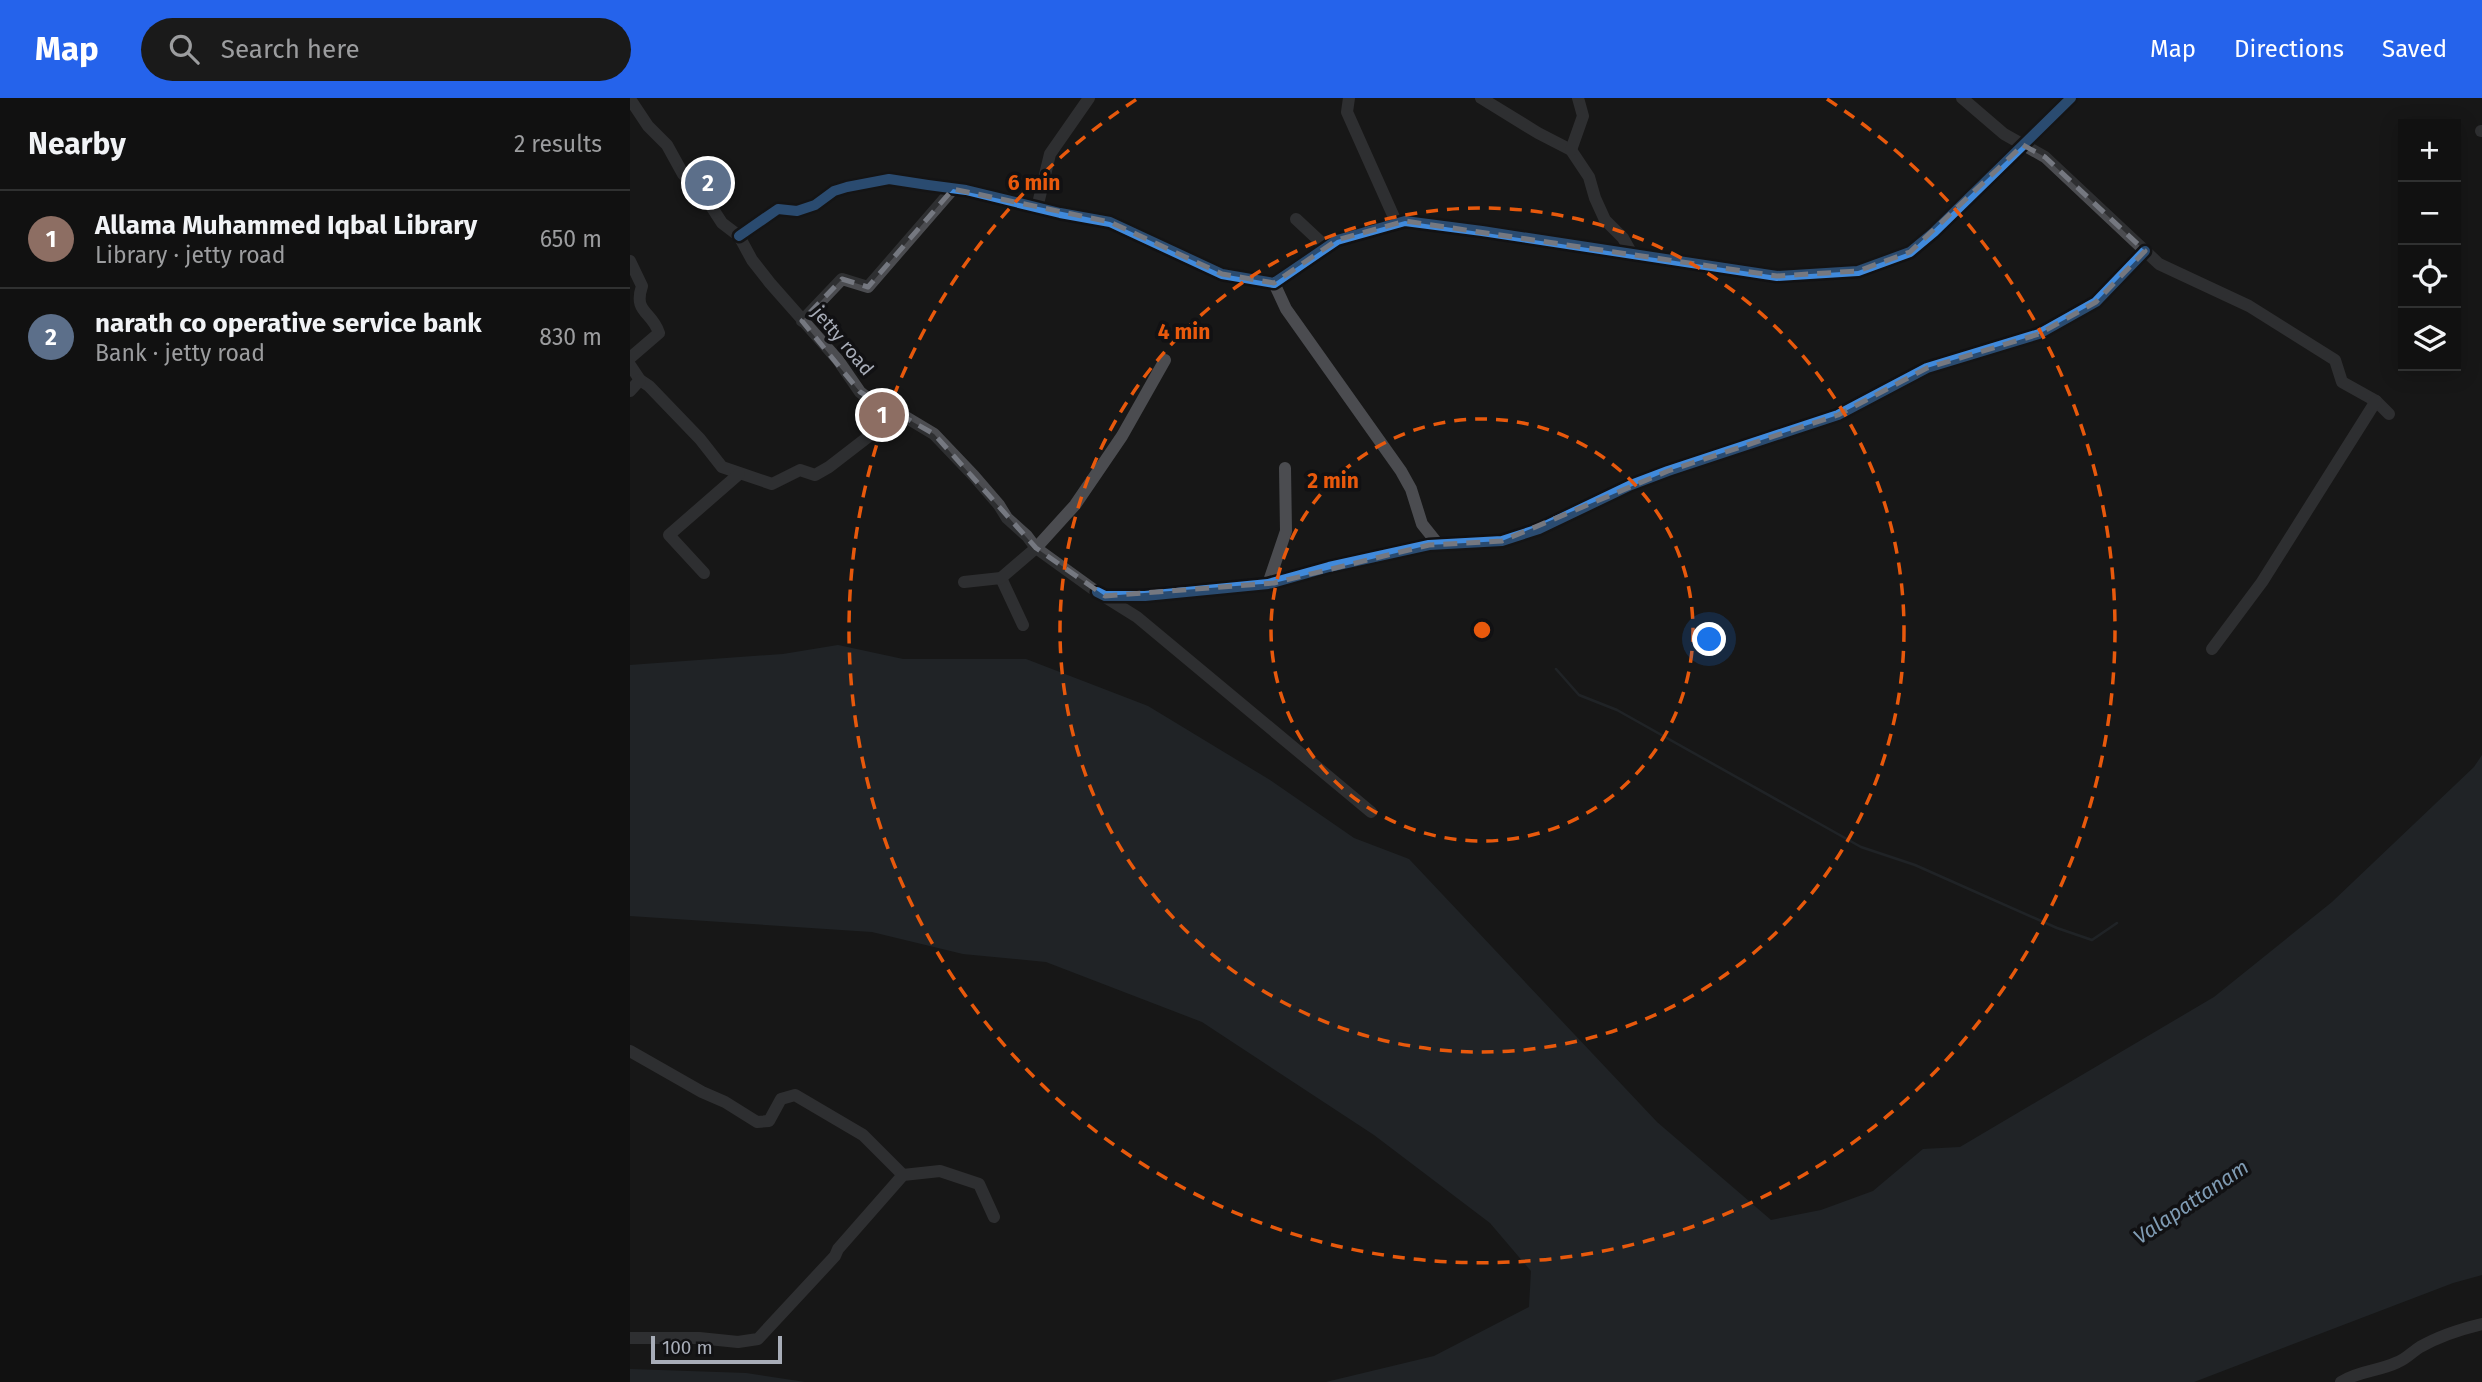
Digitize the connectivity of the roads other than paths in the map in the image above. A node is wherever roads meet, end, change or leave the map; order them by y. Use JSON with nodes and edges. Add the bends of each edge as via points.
{"nodes":[{"id":1,"x":1089,"y":98,"type":"edge"},
{"id":2,"x":1349,"y":98,"type":"edge"},
{"id":3,"x":1481,"y":98,"type":"edge"},
{"id":4,"x":1578,"y":98,"type":"edge"},
{"id":5,"x":1962,"y":98,"type":"edge"},
{"id":6,"x":2071,"y":98,"type":"edge"},
{"id":7,"x":630,"y":99,"type":"edge"},
{"id":8,"x":2023,"y":145,"type":"junction"},
{"id":9,"x":1571,"y":150,"type":"junction"},
{"id":10,"x":953,"y":189,"type":"junction"},
{"id":11,"x":1037,"y":208,"type":"junction"},
{"id":12,"x":1296,"y":219,"type":"dead end"},
{"id":13,"x":1397,"y":224,"type":"junction"},
{"id":14,"x":739,"y":236,"type":"junction"},
{"id":15,"x":1326,"y":247,"type":"junction"},
{"id":16,"x":2145,"y":251,"type":"junction"},
{"id":17,"x":1632,"y":254,"type":"junction"},
{"id":18,"x":630,"y":261,"type":"edge"},
{"id":19,"x":1275,"y":283,"type":"junction"},
{"id":20,"x":635,"y":309,"type":"edge"},
{"id":21,"x":802,"y":321,"type":"junction"},
{"id":22,"x":630,"y":358,"type":"edge"},
{"id":23,"x":1165,"y":360,"type":"dead end"},
{"id":24,"x":630,"y":365,"type":"edge"},
{"id":25,"x":640,"y":380,"type":"junction"},
{"id":26,"x":630,"y":391,"type":"edge"},
{"id":27,"x":2376,"y":401,"type":"junction"},
{"id":28,"x":899,"y":413,"type":"junction"},
{"id":29,"x":2389,"y":414,"type":"dead end"},
{"id":30,"x":1285,"y":468,"type":"dead end"},
{"id":31,"x":739,"y":474,"type":"junction"},
{"id":32,"x":1438,"y":544,"type":"junction"},
{"id":33,"x":1036,"y":548,"type":"junction"},
{"id":34,"x":704,"y":573,"type":"dead end"},
{"id":35,"x":1001,"y":578,"type":"junction"},
{"id":36,"x":964,"y":582,"type":"dead end"},
{"id":37,"x":1268,"y":584,"type":"junction"},
{"id":38,"x":1097,"y":592,"type":"junction"},
{"id":39,"x":1023,"y":625,"type":"dead end"},
{"id":40,"x":2212,"y":649,"type":"dead end"},
{"id":41,"x":1371,"y":812,"type":"dead end"},
{"id":42,"x":630,"y":1051,"type":"edge"},
{"id":43,"x":903,"y":1175,"type":"junction"},
{"id":44,"x":994,"y":1217,"type":"dead end"},
{"id":45,"x":2482,"y":1324,"type":"edge"},
{"id":46,"x":630,"y":1338,"type":"edge"},
{"id":47,"x":2341,"y":1382,"type":"edge"}],
"edges":[{"from":1,"to":11,"type":"street","via":[[1050,154]]},
{"from":2,"to":13,"type":"street","via":[[1347,112]]},
{"from":3,"to":9,"type":"street"},
{"from":4,"to":9,"type":"street","via":[[1583,116]]},
{"from":5,"to":8,"type":"street"},
{"from":6,"to":8,"type":"street"},
{"from":7,"to":14,"type":"street","name":"jetty road","via":[[667,145],[683,174],[722,223]]},
{"from":8,"to":16,"type":"street","via":[[2045,157]]},
{"from":8,"to":17,"type":"street","via":[[1910,252],[1858,271],[1777,276]]},
{"from":9,"to":17,"type":"street","via":[[1589,177],[1605,220]]},
{"from":10,"to":11,"type":"street"},
{"from":10,"to":14,"type":"street","via":[[889,180],[847,187],[797,211],[778,209]]},
{"from":10,"to":21,"type":"street","via":[[868,287],[842,279]]},
{"from":11,"to":19,"type":"street","via":[[1110,222],[1222,274]]},
{"from":12,"to":15,"type":"street"},
{"from":13,"to":15,"type":"street"},
{"from":13,"to":17,"type":"street","via":[[1405,221]]},
{"from":14,"to":21,"type":"street","name":"jetty road","via":[[752,260]]},
{"from":15,"to":19,"type":"street"},
{"from":16,"to":27,"type":"street","via":[[2159,264],[2249,306],[2335,360],[2342,382]]},
{"from":16,"to":32,"type":"street","via":[[2096,302],[2039,334],[1927,369],[1838,415],[1631,485],[1539,529],[1502,541]]},
{"from":18,"to":20,"type":"street","via":[[642,286]]},
{"from":19,"to":32,"type":"street","via":[[1286,309],[1401,471],[1422,524]]},
{"from":20,"to":22,"type":"street","via":[[652,319],[659,333]]},
{"from":21,"to":28,"type":"street","name":"jetty road","via":[[860,392],[879,407]]},
{"from":23,"to":33,"type":"street","via":[[1122,436],[1075,505]]},
{"from":24,"to":25,"type":"street"},
{"from":25,"to":26,"type":"street"},
{"from":25,"to":31,"type":"street","via":[[722,467]]},
{"from":27,"to":29,"type":"street"},
{"from":27,"to":40,"type":"street","via":[[2262,582]]},
{"from":28,"to":31,"type":"street","via":[[815,475],[800,470],[772,484]]},
{"from":28,"to":33,"type":"street","name":"jetty road","via":[[934,434]]},
{"from":30,"to":37,"type":"street","via":[[1286,531]]},
{"from":31,"to":34,"type":"street","via":[[669,535]]},
{"from":32,"to":37,"type":"street"},
{"from":33,"to":35,"type":"street"},
{"from":33,"to":38,"type":"street","name":"jetty road"},
{"from":35,"to":36,"type":"street"},
{"from":35,"to":39,"type":"street"},
{"from":37,"to":38,"type":"street","via":[[1145,596]]},
{"from":38,"to":41,"type":"street","name":"jetty road","via":[[1137,617]]},
{"from":42,"to":43,"type":"street","via":[[757,1122],[769,1121],[781,1098],[794,1095],[863,1135]]},
{"from":43,"to":44,"type":"street","via":[[940,1171],[979,1184]]},
{"from":43,"to":46,"type":"street","via":[[758,1339]]},
{"from":45,"to":47,"type":"street","via":[[2420,1347],[2400,1362],[2355,1373]]}]}
